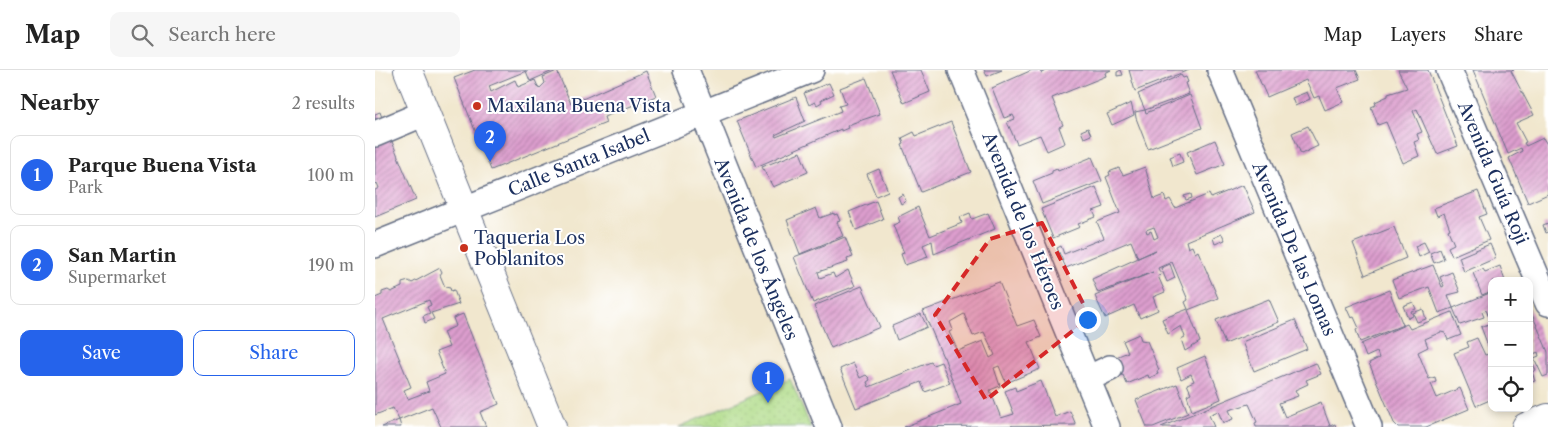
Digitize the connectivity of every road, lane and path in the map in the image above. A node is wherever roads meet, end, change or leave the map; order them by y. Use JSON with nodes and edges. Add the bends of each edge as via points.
{"nodes":[{"id":1,"x":408,"y":70,"type":"edge"},
{"id":2,"x":686,"y":70,"type":"edge"},
{"id":3,"x":811,"y":70,"type":"edge"},
{"id":4,"x":961,"y":70,"type":"edge"},
{"id":5,"x":1220,"y":70,"type":"edge"},
{"id":6,"x":1449,"y":70,"type":"edge"},
{"id":7,"x":425,"y":113,"type":"junction"},
{"id":8,"x":702,"y":115,"type":"junction"},
{"id":9,"x":375,"y":134,"type":"edge"},
{"id":10,"x":465,"y":209,"type":"junction"},
{"id":11,"x":375,"y":245,"type":"edge"},
{"id":12,"x":1548,"y":303,"type":"edge"},
{"id":13,"x":1110,"y":368,"type":"dead end"},
{"id":14,"x":1087,"y":379,"type":"junction"},
{"id":15,"x":1548,"y":418,"type":"edge"},
{"id":16,"x":552,"y":427,"type":"edge"},
{"id":17,"x":829,"y":427,"type":"edge"},
{"id":18,"x":1107,"y":427,"type":"edge"},
{"id":19,"x":1369,"y":427,"type":"edge"},
{"id":20,"x":1526,"y":427,"type":"edge"}],
"edges":[{"from":1,"to":7,"type":"main road"},
{"from":2,"to":8,"type":"street","name":"Avenida de los Ángeles"},
{"from":3,"to":8,"type":"street","name":"Calle Santa Isabel"},
{"from":4,"to":14,"type":"street","name":"Avenida de los Héroes"},
{"from":5,"to":19,"type":"street","name":"Avenida De las Lomas"},
{"from":6,"to":12,"type":"street","name":"Avenida Guía Roji"},
{"from":7,"to":9,"type":"street"},
{"from":7,"to":10,"type":"main road"},
{"from":8,"to":10,"type":"street","name":"Calle Santa Isabel"},
{"from":8,"to":17,"type":"street","name":"Avenida de los Ángeles"},
{"from":10,"to":11,"type":"street","name":"Calle Santa Isabel"},
{"from":10,"to":16,"type":"main road"},
{"from":13,"to":14,"type":"street"},
{"from":14,"to":18,"type":"street","name":"Avenida de los Héroes"},
{"from":15,"to":20,"type":"main road"}]}
